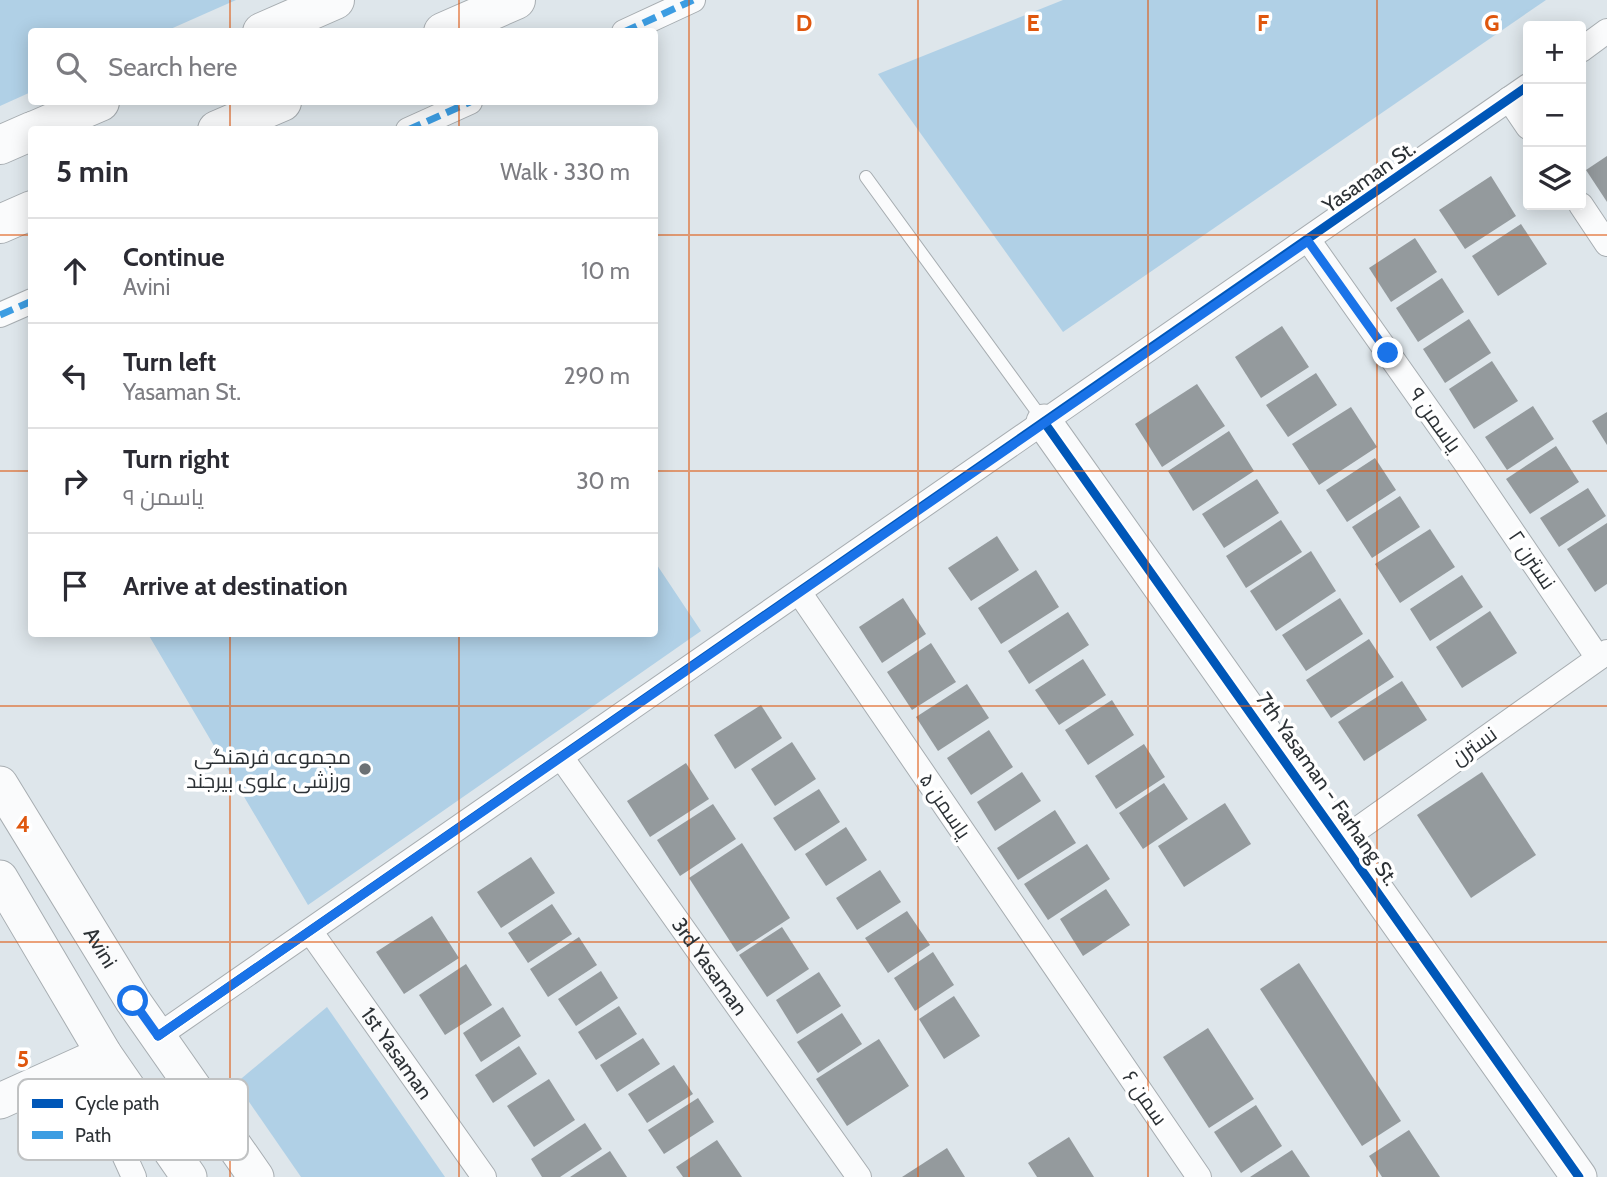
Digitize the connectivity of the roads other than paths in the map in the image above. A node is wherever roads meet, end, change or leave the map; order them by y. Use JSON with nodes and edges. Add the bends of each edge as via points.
{"nodes":[{"id":1,"x":335,"y":0,"type":"edge"},
{"id":2,"x":516,"y":0,"type":"edge"},
{"id":3,"x":693,"y":0,"type":"edge"},
{"id":4,"x":271,"y":28,"type":"edge"},
{"id":5,"x":452,"y":28,"type":"edge"},
{"id":6,"x":633,"y":28,"type":"edge"},
{"id":7,"x":1607,"y":31,"type":"edge"},
{"id":8,"x":1586,"y":46,"type":"edge"},
{"id":9,"x":1519,"y":92,"type":"edge"},
{"id":10,"x":93,"y":105,"type":"edge"},
{"id":11,"x":275,"y":105,"type":"edge"},
{"id":12,"x":463,"y":105,"type":"edge"},
{"id":13,"x":43,"y":126,"type":"edge"},
{"id":14,"x":226,"y":126,"type":"edge"},
{"id":15,"x":417,"y":126,"type":"edge"},
{"id":16,"x":28,"y":132,"type":"edge"},
{"id":17,"x":0,"y":145,"type":"edge"},
{"id":18,"x":866,"y":177,"type":"dead end"},
{"id":19,"x":1584,"y":210,"type":"edge"},
{"id":20,"x":28,"y":212,"type":"edge"},
{"id":21,"x":0,"y":224,"type":"edge"},
{"id":22,"x":1308,"y":241,"type":"junction"},
{"id":23,"x":1607,"y":244,"type":"edge"},
{"id":24,"x":28,"y":303,"type":"edge"},
{"id":25,"x":0,"y":315,"type":"edge"},
{"id":26,"x":1044,"y":422,"type":"junction"},
{"id":27,"x":1465,"y":461,"type":"joint"},
{"id":28,"x":799,"y":592,"type":"junction"},
{"id":29,"x":1603,"y":655,"type":"edge"},
{"id":30,"x":561,"y":757,"type":"junction"},
{"id":31,"x":0,"y":784,"type":"edge"},
{"id":32,"x":1341,"y":841,"type":"junction"},
{"id":33,"x":0,"y":878,"type":"edge"},
{"id":34,"x":310,"y":931,"type":"junction"},
{"id":35,"x":1090,"y":1020,"type":"joint"},
{"id":36,"x":158,"y":1036,"type":"junction"},
{"id":37,"x":94,"y":1059,"type":"junction"},
{"id":38,"x":49,"y":1079,"type":"edge"},
{"id":39,"x":101,"y":1079,"type":"edge"},
{"id":40,"x":110,"y":1079,"type":"edge"},
{"id":41,"x":188,"y":1079,"type":"edge"},
{"id":42,"x":18,"y":1093,"type":"edge"},
{"id":43,"x":0,"y":1101,"type":"edge"},
{"id":44,"x":128,"y":1160,"type":"edge"},
{"id":45,"x":175,"y":1160,"type":"edge"},
{"id":46,"x":244,"y":1160,"type":"edge"},
{"id":47,"x":134,"y":1177,"type":"edge"},
{"id":48,"x":189,"y":1177,"type":"edge"},
{"id":49,"x":256,"y":1177,"type":"edge"},
{"id":50,"x":484,"y":1177,"type":"edge"},
{"id":51,"x":859,"y":1177,"type":"edge"},
{"id":52,"x":1199,"y":1177,"type":"edge"},
{"id":53,"x":1579,"y":1177,"type":"edge"}],
"edges":[{"from":1,"to":4,"type":"main road"},
{"from":2,"to":5,"type":"main road"},
{"from":3,"to":6,"type":"street"},
{"from":7,"to":8,"type":"street"},
{"from":9,"to":22,"type":"street","name":"Yasaman St."},
{"from":10,"to":13,"type":"main road"},
{"from":11,"to":14,"type":"main road"},
{"from":12,"to":15,"type":"street"},
{"from":16,"to":17,"type":"main road"},
{"from":18,"to":26,"type":"lane"},
{"from":19,"to":23,"type":"street"},
{"from":20,"to":21,"type":"main road"},
{"from":22,"to":26,"type":"street","name":"Yasaman St."},
{"from":22,"to":27,"type":"street","name":"یاسمن ۹"},
{"from":24,"to":25,"type":"street"},
{"from":26,"to":28,"type":"street","name":"Yasaman St."},
{"from":26,"to":32,"type":"street","name":"7th Yasaman - Farhang St."},
{"from":27,"to":29,"type":"street","name":"نسترن ۲"},
{"from":28,"to":30,"type":"street","name":"Yasaman St."},
{"from":28,"to":35,"type":"street","name":"یاسمن ۵"},
{"from":29,"to":32,"type":"street","name":"نسترن"},
{"from":30,"to":34,"type":"street","name":"Yasaman St."},
{"from":30,"to":51,"type":"street","name":"3rd Yasaman"},
{"from":31,"to":36,"type":"street","name":"Avini"},
{"from":32,"to":53,"type":"street","name":"7th Yasaman - Farhang St."},
{"from":33,"to":37,"type":"street"},
{"from":34,"to":36,"type":"street","name":"Yasaman St."},
{"from":34,"to":50,"type":"street","name":"1st Yasaman"},
{"from":35,"to":52,"type":"street","name":"سمن ۶"},
{"from":36,"to":41,"type":"street","name":"Avini"},
{"from":37,"to":38,"type":"street"},
{"from":37,"to":39,"type":"street"},
{"from":37,"to":40,"type":"street"},
{"from":42,"to":43,"type":"street"},
{"from":44,"to":47,"type":"street"},
{"from":45,"to":48,"type":"street"},
{"from":46,"to":49,"type":"street","name":"Avini"}]}
